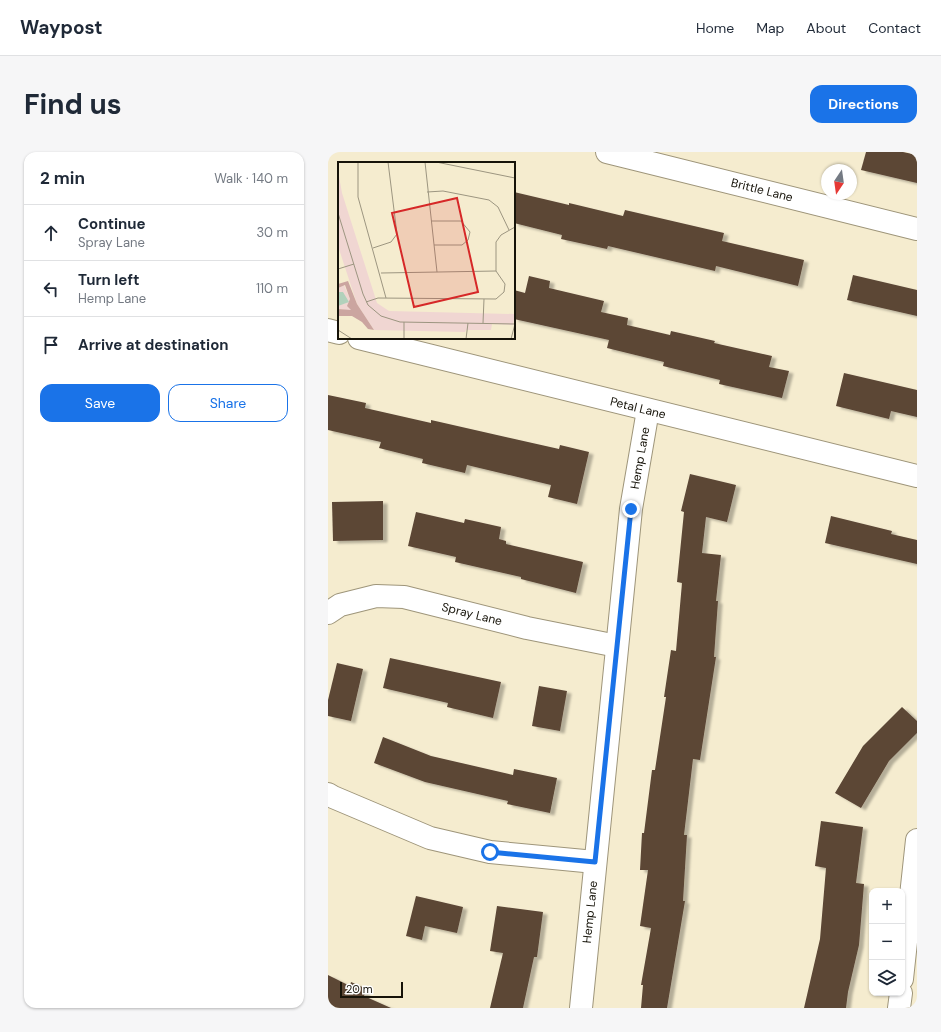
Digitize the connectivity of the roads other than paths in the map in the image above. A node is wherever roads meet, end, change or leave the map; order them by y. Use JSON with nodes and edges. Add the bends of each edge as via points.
{"nodes":[{"id":1,"x":606,"y":152,"type":"edge"},
{"id":2,"x":917,"y":229,"type":"edge"},
{"id":3,"x":328,"y":330,"type":"edge"},
{"id":4,"x":338,"y":333,"type":"edge"},
{"id":5,"x":363,"y":339,"type":"edge"},
{"id":6,"x":648,"y":410,"type":"junction"},
{"id":7,"x":917,"y":476,"type":"edge"},
{"id":8,"x":328,"y":614,"type":"edge"},
{"id":9,"x":617,"y":646,"type":"junction"},
{"id":10,"x":328,"y":794,"type":"edge"},
{"id":11,"x":917,"y":840,"type":"edge"},
{"id":12,"x":595,"y":862,"type":"junction"},
{"id":13,"x":904,"y":960,"type":"edge"},
{"id":14,"x":901,"y":996,"type":"edge"},
{"id":15,"x":581,"y":1008,"type":"edge"},
{"id":16,"x":899,"y":1008,"type":"edge"}],
"edges":[{"from":1,"to":2,"type":"street","name":"Brittle Lane"},
{"from":3,"to":4,"type":"street"},
{"from":5,"to":6,"type":"street","name":"Petal Lane"},
{"from":6,"to":7,"type":"street","name":"Petal Lane"},
{"from":6,"to":9,"type":"street","name":"Hemp Lane","via":[[631,509]]},
{"from":8,"to":9,"type":"street","name":"Spray Lane","via":[[340,606],[376,596],[404,597],[527,628]]},
{"from":9,"to":12,"type":"street","name":"Hemp Lane"},
{"from":10,"to":12,"type":"street","via":[[430,838],[490,852]]},
{"from":11,"to":13,"type":"street"},
{"from":12,"to":15,"type":"street","name":"Hemp Lane"},
{"from":14,"to":16,"type":"street"}]}
